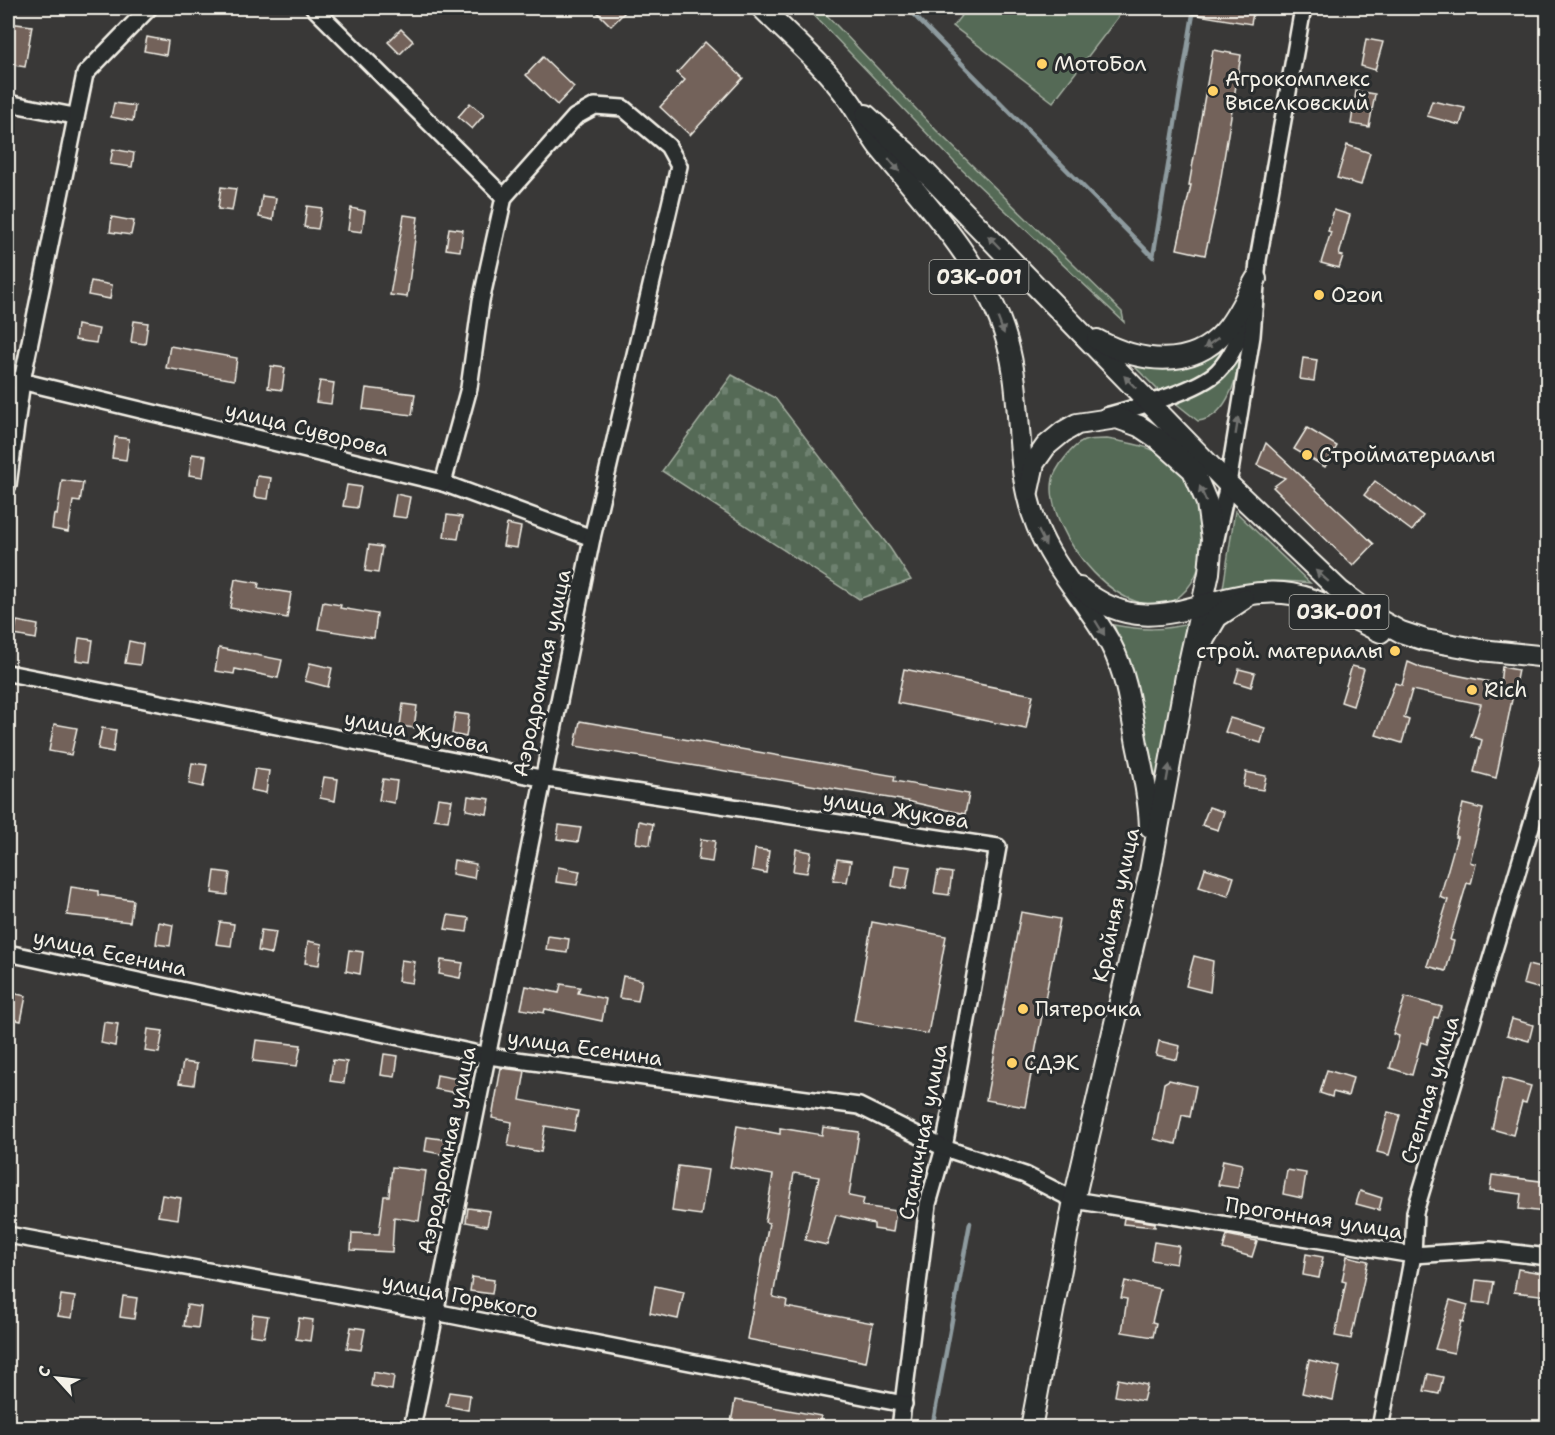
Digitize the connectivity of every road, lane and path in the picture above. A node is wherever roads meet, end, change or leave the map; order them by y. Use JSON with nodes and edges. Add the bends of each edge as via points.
{"nodes":[{"id":1,"x":149,"y":8,"type":"edge"},
{"id":2,"x":314,"y":8,"type":"edge"},
{"id":3,"x":762,"y":8,"type":"edge"},
{"id":4,"x":1303,"y":8,"type":"edge"},
{"id":5,"x":849,"y":99,"type":"junction"},
{"id":6,"x":8,"y":103,"type":"edge"},
{"id":7,"x":74,"y":116,"type":"junction"},
{"id":8,"x":504,"y":197,"type":"junction"},
{"id":9,"x":1256,"y":279,"type":"junction"},
{"id":10,"x":1081,"y":331,"type":"junction"},
{"id":11,"x":15,"y":379,"type":"edge"},
{"id":12,"x":1151,"y":404,"type":"junction"},
{"id":13,"x":1077,"y":424,"type":"junction"},
{"id":14,"x":1157,"y":438,"type":"junction"},
{"id":15,"x":1200,"y":454,"type":"junction"},
{"id":16,"x":443,"y":483,"type":"junction"},
{"id":17,"x":8,"y":484,"type":"edge"},
{"id":18,"x":1228,"y":484,"type":"junction"},
{"id":19,"x":1028,"y":491,"type":"junction"},
{"id":20,"x":592,"y":537,"type":"junction"},
{"id":21,"x":1209,"y":573,"type":"junction"},
{"id":22,"x":1069,"y":579,"type":"junction"},
{"id":23,"x":1251,"y":594,"type":"junction"},
{"id":24,"x":1202,"y":604,"type":"junction"},
{"id":25,"x":1425,"y":640,"type":"junction"},
{"id":26,"x":1548,"y":657,"type":"edge"},
{"id":27,"x":8,"y":673,"type":"edge"},
{"id":28,"x":1186,"y":676,"type":"junction"},
{"id":29,"x":1548,"y":770,"type":"edge"},
{"id":30,"x":541,"y":778,"type":"junction"},
{"id":31,"x":998,"y":847,"type":"joint"},
{"id":32,"x":1150,"y":872,"type":"junction"},
{"id":33,"x":8,"y":953,"type":"edge"},
{"id":34,"x":488,"y":1056,"type":"junction"},
{"id":35,"x":944,"y":1148,"type":"junction"},
{"id":36,"x":1074,"y":1200,"type":"junction"},
{"id":37,"x":8,"y":1235,"type":"edge"},
{"id":38,"x":1413,"y":1255,"type":"junction"},
{"id":39,"x":1548,"y":1257,"type":"edge"},
{"id":40,"x":435,"y":1312,"type":"junction"},
{"id":41,"x":904,"y":1404,"type":"junction"},
{"id":42,"x":412,"y":1428,"type":"edge"},
{"id":43,"x":900,"y":1428,"type":"edge"},
{"id":44,"x":1031,"y":1428,"type":"edge"},
{"id":45,"x":1380,"y":1428,"type":"edge"}],
"edges":[{"from":1,"to":7,"type":"street","via":[[85,74]]},
{"from":2,"to":8,"type":"street"},
{"from":3,"to":5,"type":"main road","number":"03К-001"},
{"from":4,"to":9,"type":"street"},
{"from":10,"to":5,"type":"main road","number":"03К-001","one_way":true,"via":[[906,151]]},
{"from":5,"to":19,"type":"main road","number":"03К-001","one_way":true,"via":[[877,144],[933,212],[986,288],[1016,380]]},
{"from":6,"to":7,"type":"street"},
{"from":7,"to":11,"type":"street"},
{"from":8,"to":16,"type":"street","via":[[480,301],[469,388]]},
{"from":8,"to":20,"type":"street","name":"Аэродромная улица","via":[[575,117],[595,106],[623,108],[668,146],[679,166]]},
{"from":9,"to":10,"type":"main road","number":"03К-001","one_way":true,"via":[[1225,332],[1185,357],[1165,361],[1144,358],[1116,350]]},
{"from":9,"to":12,"type":"street","number":"03К-001","via":[[1243,329],[1217,372]]},
{"from":18,"to":9,"type":"street","one_way":true,"via":[[1252,336]]},
{"from":12,"to":10,"type":"main road","number":"03К-001","one_way":true},
{"from":11,"to":16,"type":"street","name":"улица Суворова"},
{"from":11,"to":17,"type":"street"},
{"from":12,"to":13,"type":"street","number":"03К-001"},
{"from":12,"to":15,"type":"main road","number":"03К-001"},
{"from":13,"to":14,"type":"main road","via":[[1117,418]]},
{"from":13,"to":19,"type":"main road","number":"03К-001","via":[[1046,446],[1034,464]]},
{"from":14,"to":15,"type":"main road"},
{"from":21,"to":14,"type":"main road","one_way":true,"via":[[1212,539],[1207,503],[1193,470]]},
{"from":15,"to":18,"type":"main road","number":"03К-001"},
{"from":16,"to":20,"type":"street","name":"улица Суворова"},
{"from":18,"to":21,"type":"street"},
{"from":25,"to":18,"type":"main road","number":"03К-001","one_way":true,"via":[[1379,620],[1340,591]]},
{"from":19,"to":22,"type":"main road","number":"03К-001","one_way":true,"via":[[1043,540]]},
{"from":20,"to":30,"type":"street","name":"Аэродромная улица"},
{"from":21,"to":24,"type":"main road"},
{"from":22,"to":24,"type":"main road","number":"03К-001","via":[[1124,613],[1162,615]]},
{"from":22,"to":32,"type":"main road","number":"03К-001","one_way":true,"via":[[1111,646],[1125,685],[1149,804]]},
{"from":23,"to":24,"type":"main road","number":"03К-001"},
{"from":23,"to":25,"type":"main road","number":"03К-001","via":[[1284,593],[1305,598],[1390,637]]},
{"from":23,"to":28,"type":"main road","via":[[1216,617]]},
{"from":24,"to":28,"type":"main road","name":"Крайняя улица"},
{"from":25,"to":26,"type":"main road","number":"03К-001"},
{"from":27,"to":30,"type":"street","name":"улица Жукова"},
{"from":32,"to":28,"type":"main road","name":"Крайняя улица","one_way":true},
{"from":29,"to":38,"type":"street","name":"Степная улица","via":[[1415,1212]]},
{"from":30,"to":31,"type":"street","name":"улица Жукова"},
{"from":30,"to":34,"type":"street","name":"Аэродромная улица"},
{"from":31,"to":35,"type":"street","name":"Станичная улица"},
{"from":32,"to":36,"type":"main road","name":"Крайняя улица"},
{"from":33,"to":34,"type":"street","name":"улица Есенина"},
{"from":34,"to":35,"type":"street","name":"улица Есенина","via":[[859,1106]]},
{"from":34,"to":40,"type":"street","name":"Аэродромная улица"},
{"from":35,"to":36,"type":"street","name":"улица Есенина","via":[[1025,1175]]},
{"from":35,"to":41,"type":"street","name":"Станичная улица","via":[[928,1204]]},
{"from":36,"to":38,"type":"street","name":"Прогонная улица"},
{"from":36,"to":44,"type":"main road","name":"Крайняя улица"},
{"from":37,"to":40,"type":"street","name":"улица Горького"},
{"from":38,"to":39,"type":"street","name":"Прогонная улица","via":[[1490,1250]]},
{"from":38,"to":45,"type":"street","name":"Степная улица"},
{"from":40,"to":41,"type":"street","name":"улица Горького"},
{"from":40,"to":42,"type":"street","name":"Аэродромная улица"},
{"from":41,"to":43,"type":"street","name":"Станичная улица"}]}
